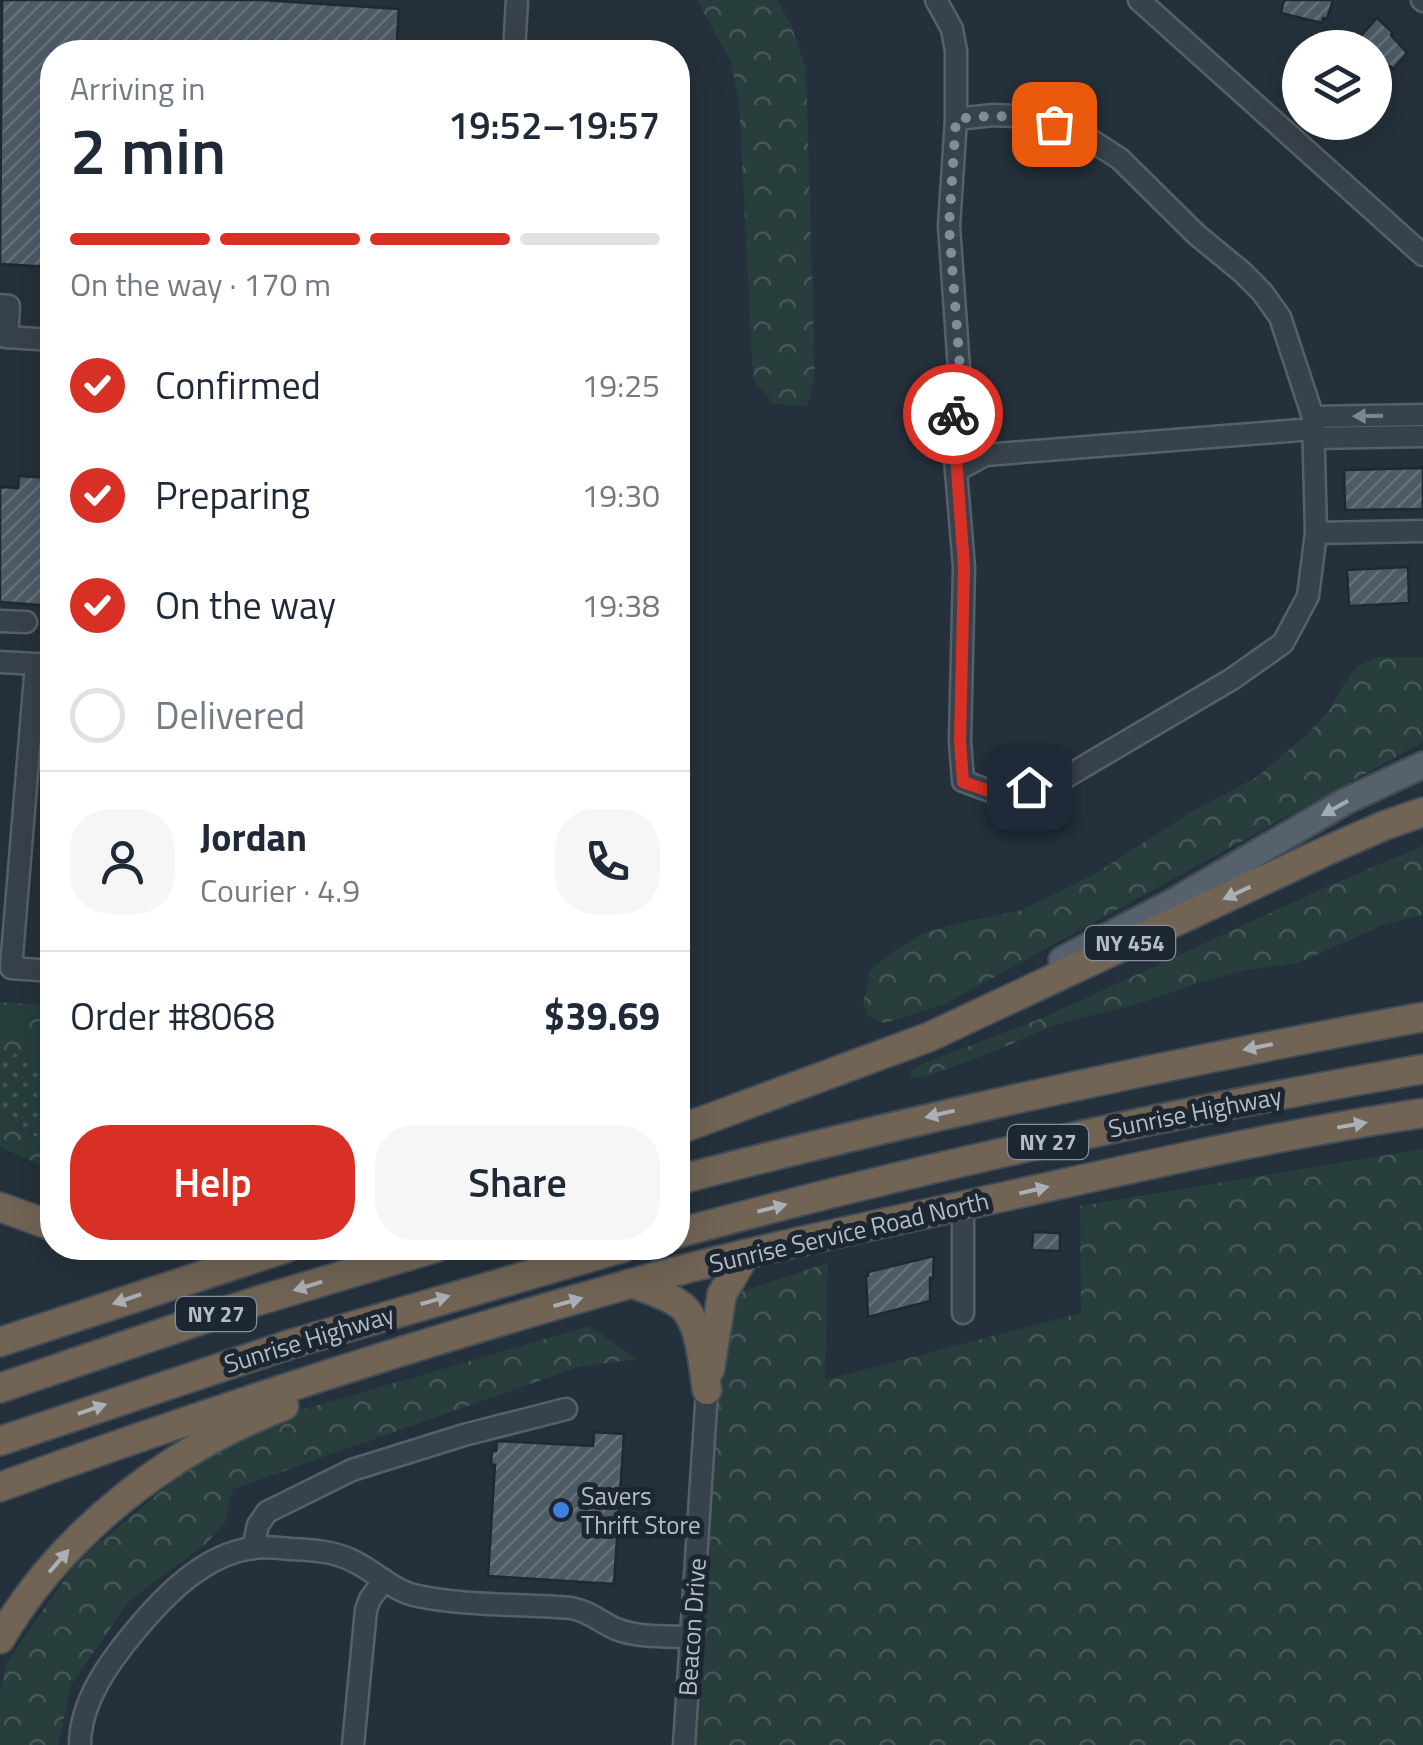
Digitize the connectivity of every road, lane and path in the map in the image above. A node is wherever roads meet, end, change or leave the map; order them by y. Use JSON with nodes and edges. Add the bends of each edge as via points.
{"nodes":[{"id":1,"x":517,"y":0,"type":"edge"},
{"id":2,"x":936,"y":0,"type":"edge"},
{"id":3,"x":1139,"y":0,"type":"edge"},
{"id":4,"x":515,"y":40,"type":"edge"},
{"id":5,"x":956,"y":119,"type":"junction"},
{"id":6,"x":1423,"y":255,"type":"edge"},
{"id":7,"x":0,"y":305,"type":"edge"},
{"id":8,"x":4,"y":336,"type":"edge"},
{"id":9,"x":40,"y":339,"type":"edge"},
{"id":10,"x":1423,"y":414,"type":"edge"},
{"id":11,"x":1313,"y":428,"type":"junction"},
{"id":12,"x":1423,"y":436,"type":"edge"},
{"id":13,"x":956,"y":471,"type":"junction"},
{"id":14,"x":1423,"y":531,"type":"edge"},
{"id":15,"x":1316,"y":533,"type":"junction"},
{"id":16,"x":0,"y":621,"type":"edge"},
{"id":17,"x":26,"y":622,"type":"dead end"},
{"id":18,"x":0,"y":662,"type":"edge"},
{"id":19,"x":40,"y":664,"type":"edge"},
{"id":20,"x":40,"y":701,"type":"edge"},
{"id":21,"x":1423,"y":766,"type":"edge"},
{"id":22,"x":1423,"y":812,"type":"edge"},
{"id":23,"x":40,"y":970,"type":"edge"},
{"id":24,"x":1423,"y":1016,"type":"edge"},
{"id":25,"x":1423,"y":1069,"type":"edge"},
{"id":26,"x":836,"y":1072,"type":"junction"},
{"id":27,"x":1423,"y":1114,"type":"edge"},
{"id":28,"x":690,"y":1126,"type":"edge"},
{"id":29,"x":690,"y":1177,"type":"edge"},
{"id":30,"x":963,"y":1206,"type":"junction"},
{"id":31,"x":0,"y":1207,"type":"edge"},
{"id":32,"x":40,"y":1222,"type":"edge"},
{"id":33,"x":690,"y":1230,"type":"edge"},
{"id":34,"x":746,"y":1254,"type":"junction"},
{"id":35,"x":249,"y":1260,"type":"edge"},
{"id":36,"x":395,"y":1260,"type":"edge"},
{"id":37,"x":581,"y":1260,"type":"edge"},
{"id":38,"x":632,"y":1283,"type":"junction"},
{"id":39,"x":963,"y":1313,"type":"dead end"},
{"id":40,"x":525,"y":1315,"type":"junction"},
{"id":41,"x":0,"y":1342,"type":"edge"},
{"id":42,"x":0,"y":1388,"type":"edge"},
{"id":43,"x":707,"y":1390,"type":"junction"},
{"id":44,"x":566,"y":1410,"type":"dead end"},
{"id":45,"x":0,"y":1441,"type":"edge"},
{"id":46,"x":0,"y":1488,"type":"edge"},
{"id":47,"x":253,"y":1548,"type":"junction"},
{"id":48,"x":384,"y":1580,"type":"junction"},
{"id":49,"x":691,"y":1637,"type":"junction"},
{"id":50,"x":0,"y":1638,"type":"edge"},
{"id":51,"x":80,"y":1745,"type":"edge"},
{"id":52,"x":353,"y":1745,"type":"edge"},
{"id":53,"x":684,"y":1745,"type":"edge"}],
"edges":[{"from":1,"to":4,"type":"street"},
{"from":2,"to":5,"type":"street","via":[[954,40]]},
{"from":3,"to":6,"type":"street"},
{"from":5,"to":11,"type":"street","via":[[1031,117],[1077,131],[1120,159],[1242,272],[1280,317]]},
{"from":5,"to":13,"type":"street","via":[[949,226],[960,368],[953,417]]},
{"from":7,"to":8,"type":"street","via":[[9,306]]},
{"from":8,"to":9,"type":"street"},
{"from":10,"to":11,"type":"street","one_way":true},
{"from":11,"to":12,"type":"street"},
{"from":11,"to":13,"type":"street","via":[[984,455]]},
{"from":11,"to":15,"type":"street"},
{"from":13,"to":15,"type":"street","via":[[964,567],[963,782],[998,794],[1060,780],[1284,642],[1308,596]]},
{"from":14,"to":15,"type":"street"},
{"from":16,"to":17,"type":"street"},
{"from":18,"to":19,"type":"street"},
{"from":20,"to":23,"type":"street","via":[[11,968]]},
{"from":21,"to":26,"type":"main road","one_way":true,"via":[[1346,802],[1134,924]]},
{"from":22,"to":26,"type":"highway","number":"NY 454","one_way":true,"via":[[929,1037]]},
{"from":24,"to":29,"type":"highway","name":"Sunrise Highway","number":"NY 27","one_way":true,"via":[[1064,1086]]},
{"from":33,"to":25,"type":"highway","name":"Sunrise Highway","number":"NY 27","one_way":true,"via":[[1122,1126]]},
{"from":26,"to":28,"type":"highway"},
{"from":30,"to":27,"type":"highway","name":"Sunrise Service Road North","one_way":true},
{"from":30,"to":34,"type":"highway","name":"Sunrise Service Road North"},
{"from":30,"to":39,"type":"street"},
{"from":31,"to":32,"type":"highway"},
{"from":34,"to":38,"type":"highway","name":"Sunrise Service Road North"},
{"from":34,"to":43,"type":"highway","via":[[722,1294]]},
{"from":35,"to":41,"type":"highway","one_way":true},
{"from":36,"to":42,"type":"highway","name":"Sunrise Highway","number":"NY 27","one_way":true},
{"from":45,"to":37,"type":"highway","name":"Sunrise Highway","number":"NY 27","one_way":true,"via":[[291,1344]]},
{"from":40,"to":38,"type":"highway","name":"Sunrise Service Road North","one_way":true},
{"from":38,"to":43,"type":"highway","via":[[676,1302],[690,1316]]},
{"from":40,"to":46,"type":"highway","name":"Sunrise Service Road North","via":[[266,1394]]},
{"from":50,"to":40,"type":"highway","one_way":true,"via":[[70,1548],[119,1502],[190,1452],[260,1414],[438,1354]]},
{"from":43,"to":49,"type":"street","name":"Beacon Drive"},
{"from":44,"to":47,"type":"street","via":[[352,1470],[266,1512]]},
{"from":47,"to":48,"type":"street","via":[[327,1552]]},
{"from":47,"to":51,"type":"street","via":[[208,1564],[151,1613],[95,1690]]},
{"from":48,"to":49,"type":"street","via":[[418,1596],[571,1608],[629,1633]]},
{"from":48,"to":52,"type":"street","via":[[366,1610]]},
{"from":49,"to":53,"type":"street","name":"Beacon Drive"}]}
